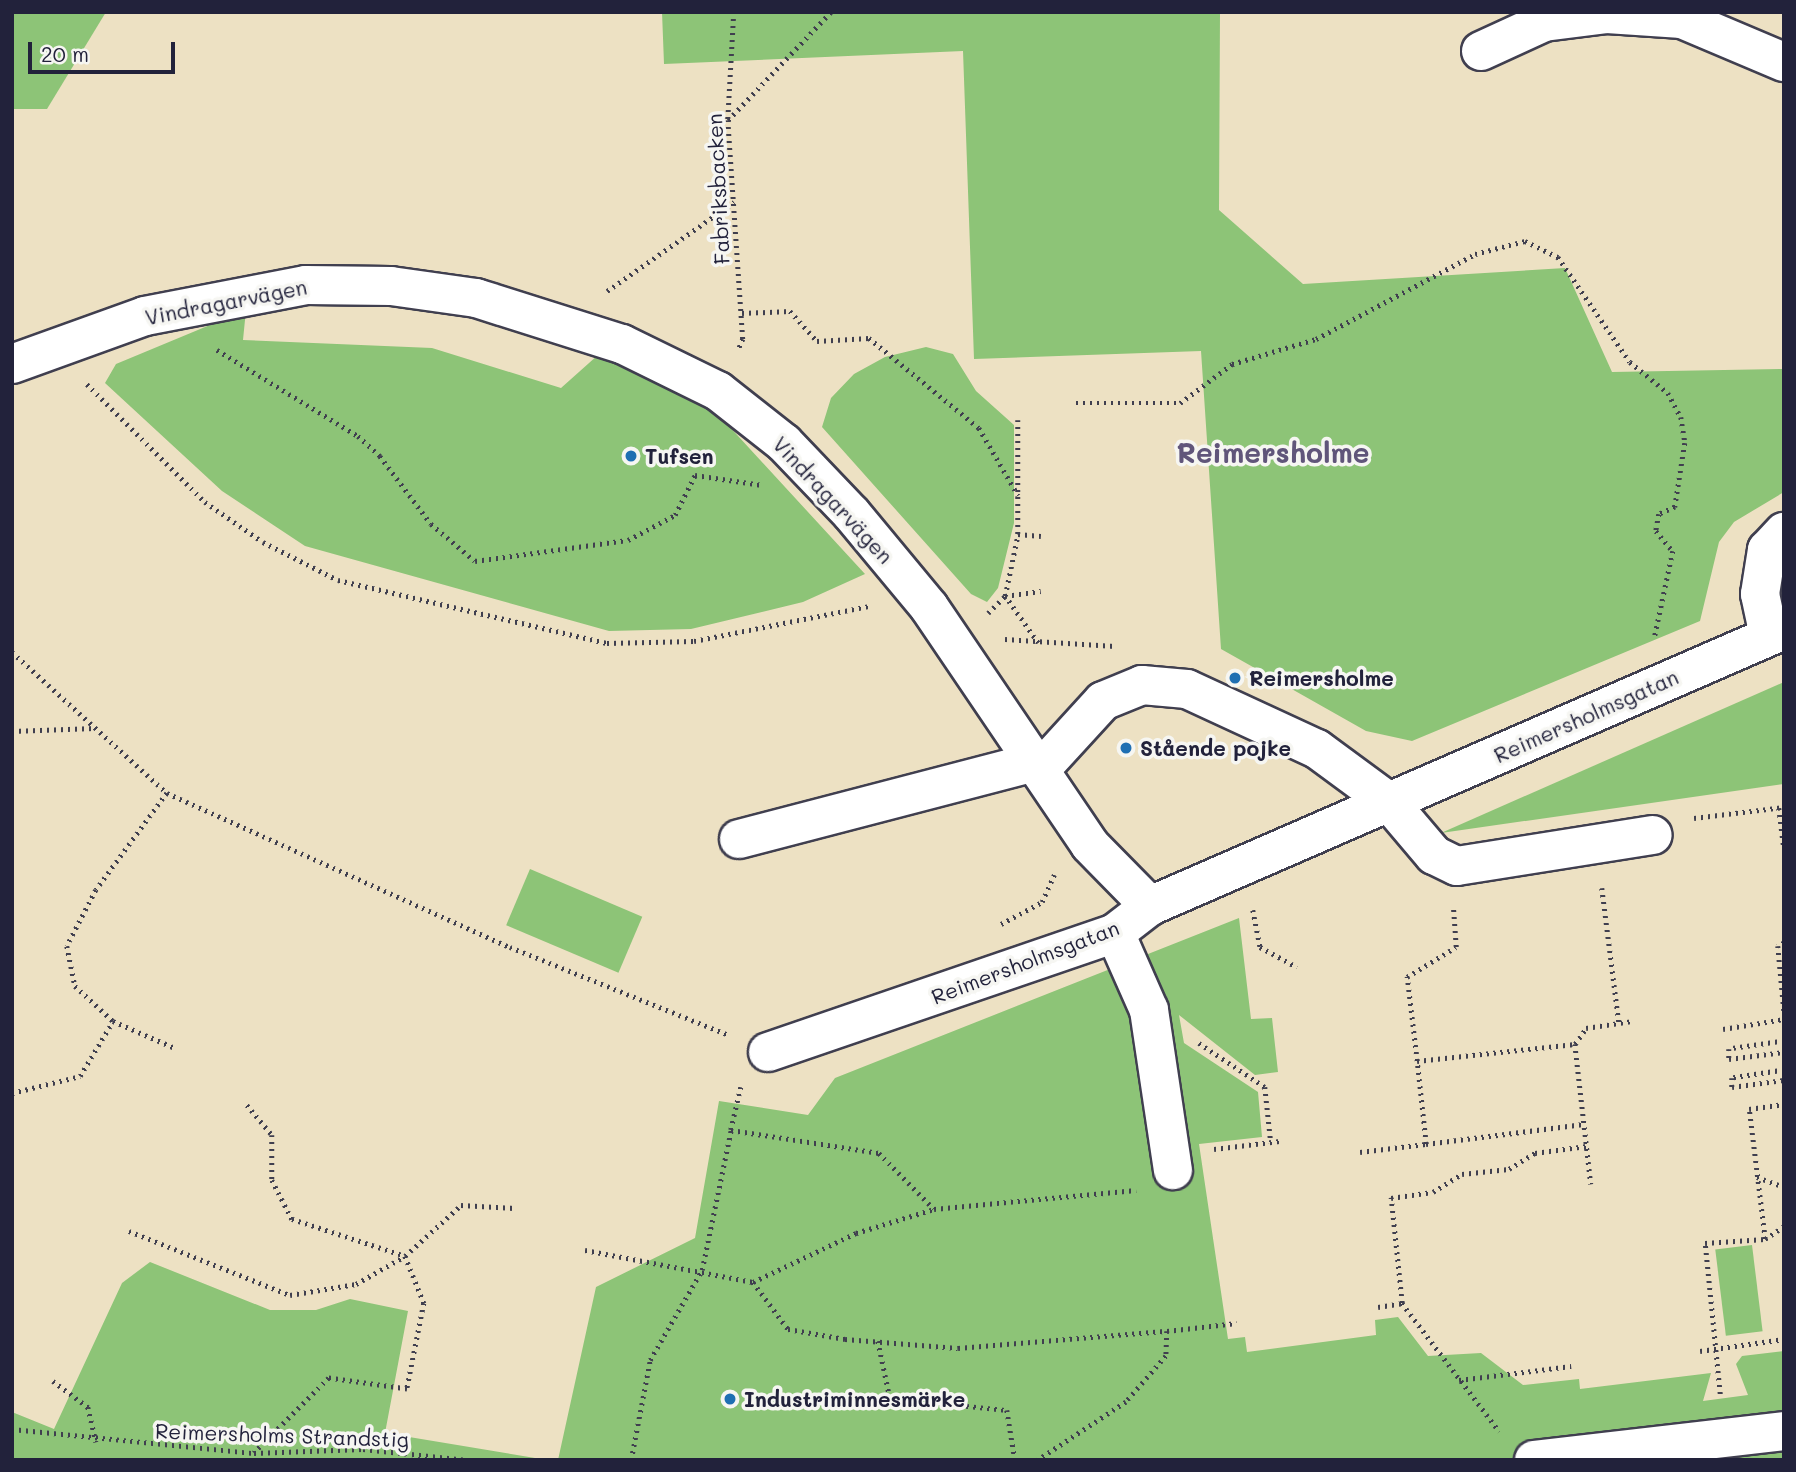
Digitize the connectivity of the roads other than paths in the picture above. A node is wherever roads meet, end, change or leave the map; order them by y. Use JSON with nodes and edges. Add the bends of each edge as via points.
{"nodes":[{"id":1,"x":1481,"y":51,"type":"dead end"},
{"id":2,"x":1784,"y":62,"type":"edge"},
{"id":3,"x":12,"y":364,"type":"edge"},
{"id":4,"x":1784,"y":532,"type":"edge"},
{"id":5,"x":1776,"y":633,"type":"edge"},
{"id":6,"x":1037,"y":766,"type":"junction"},
{"id":7,"x":1389,"y":802,"type":"junction"},
{"id":8,"x":1654,"y":835,"type":"road end"},
{"id":9,"x":739,"y":839,"type":"dead end"},
{"id":10,"x":1150,"y":906,"type":"junction"},
{"id":11,"x":1115,"y":933,"type":"junction"},
{"id":12,"x":768,"y":1052,"type":"road end"},
{"id":13,"x":1173,"y":1170,"type":"road end"},
{"id":14,"x":1784,"y":1431,"type":"edge"},
{"id":15,"x":1534,"y":1460,"type":"edge"}],
"edges":[{"from":1,"to":2,"type":"street","via":[[1544,22],[1606,14],[1682,19]]},
{"from":3,"to":6,"type":"street","name":"Vindragarvägen","via":[[59,343],[145,316],[306,285],[391,286],[476,298],[622,344],[718,391],[784,443],[929,607]]},
{"from":4,"to":5,"type":"street","via":[[1767,550],[1760,594]]},
{"from":5,"to":7,"type":"street","name":"Reimersholmsgatan"},
{"from":6,"to":7,"type":"street","via":[[1103,702],[1142,685],[1186,689],[1317,749]]},
{"from":6,"to":9,"type":"street"},
{"from":6,"to":10,"type":"street","name":"Vindragarvägen","via":[[1090,845]]},
{"from":7,"to":8,"type":"street","via":[[1434,855],[1457,866]]},
{"from":7,"to":10,"type":"street","name":"Reimersholmsgatan"},
{"from":10,"to":11,"type":"street","name":"Reimersholmsgatan"},
{"from":11,"to":12,"type":"street","name":"Reimersholmsgatan"},
{"from":11,"to":13,"type":"street","via":[[1149,1010]]},
{"from":14,"to":15,"type":"street"}]}
